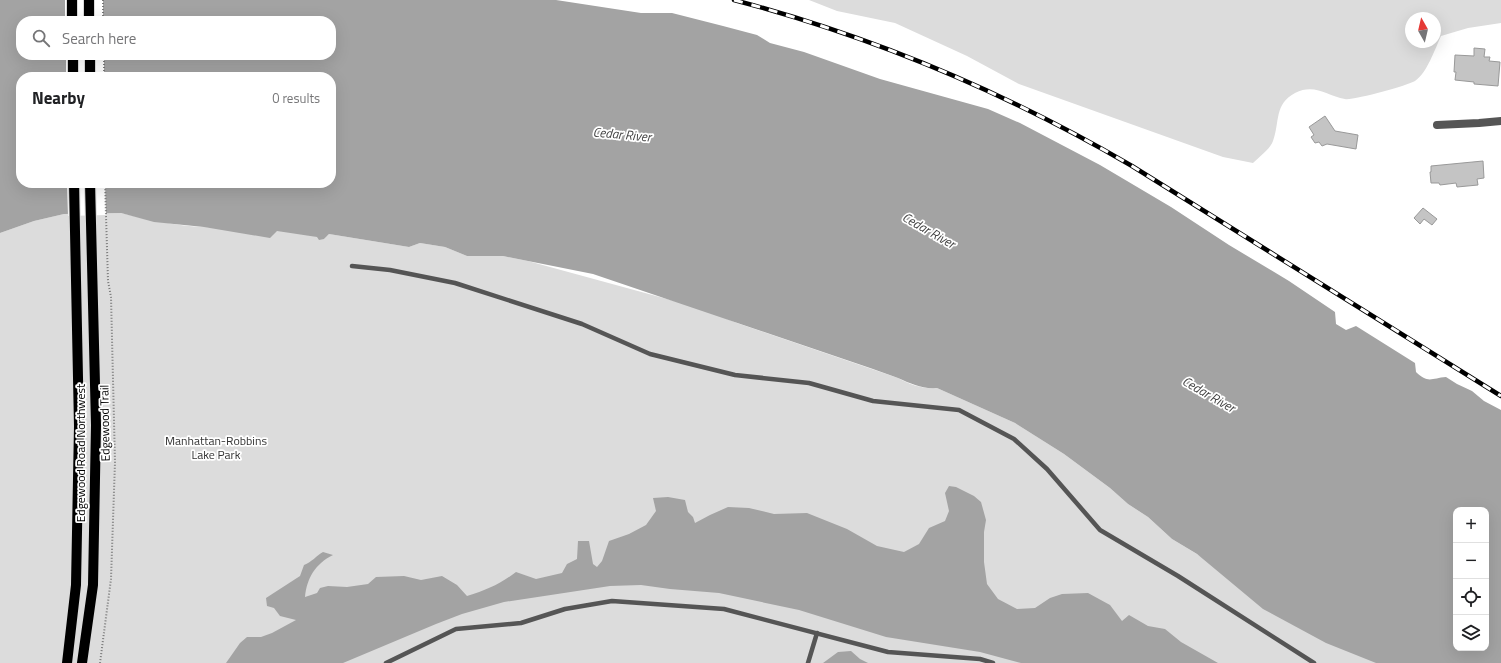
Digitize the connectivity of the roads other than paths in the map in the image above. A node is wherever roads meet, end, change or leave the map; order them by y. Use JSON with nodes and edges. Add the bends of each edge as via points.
{"nodes":[{"id":1,"x":72,"y":0,"type":"edge"},
{"id":2,"x":89,"y":0,"type":"edge"},
{"id":3,"x":72,"y":16,"type":"edge"},
{"id":4,"x":89,"y":16,"type":"edge"},
{"id":5,"x":72,"y":60,"type":"edge"},
{"id":6,"x":90,"y":60,"type":"edge"},
{"id":7,"x":73,"y":72,"type":"edge"},
{"id":8,"x":90,"y":72,"type":"edge"},
{"id":9,"x":1501,"y":121,"type":"edge"},
{"id":10,"x":1437,"y":125,"type":"dead end"},
{"id":11,"x":74,"y":188,"type":"edge"},
{"id":12,"x":90,"y":188,"type":"edge"},
{"id":13,"x":352,"y":266,"type":"dead end"},
{"id":14,"x":818,"y":634,"type":"junction"},
{"id":15,"x":67,"y":663,"type":"edge"},
{"id":16,"x":82,"y":663,"type":"edge"},
{"id":17,"x":386,"y":663,"type":"edge"},
{"id":18,"x":808,"y":663,"type":"edge"},
{"id":19,"x":994,"y":663,"type":"edge"},
{"id":20,"x":1314,"y":663,"type":"edge"}],
"edges":[{"from":1,"to":3,"type":"main road"},
{"from":2,"to":4,"type":"main road"},
{"from":5,"to":7,"type":"main road"},
{"from":6,"to":8,"type":"main road"},
{"from":9,"to":10,"type":"street"},
{"from":11,"to":15,"type":"main road","name":"Edgewood Road Northwest","via":[[79,426],[76,585]]},
{"from":12,"to":16,"type":"main road","name":"Edgewood Road Northwest","via":[[96,425],[93,585]]},
{"from":13,"to":20,"type":"lane","via":[[390,270],[455,284],[582,324],[650,354],[735,375],[809,383],[873,401],[959,410],[1014,438],[1047,469],[1100,530],[1178,576]]},
{"from":14,"to":17,"type":"lane","via":[[724,609],[612,601],[565,609],[521,623],[456,629]]},
{"from":14,"to":18,"type":"lane"},
{"from":14,"to":19,"type":"lane","via":[[888,652],[980,659]]}]}
